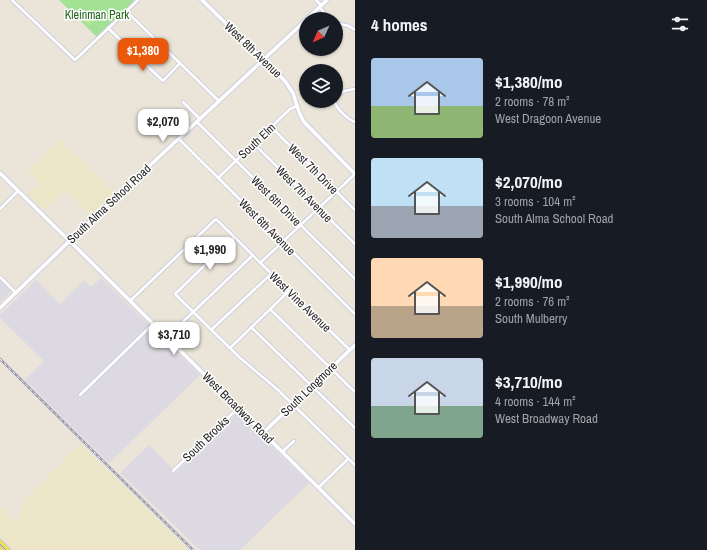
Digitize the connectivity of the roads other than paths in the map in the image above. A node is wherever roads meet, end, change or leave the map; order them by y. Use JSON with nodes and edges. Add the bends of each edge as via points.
{"nodes":[{"id":1,"x":12,"y":0,"type":"edge"},
{"id":2,"x":138,"y":0,"type":"edge"},
{"id":3,"x":202,"y":0,"type":"edge"},
{"id":4,"x":316,"y":0,"type":"edge"},
{"id":5,"x":327,"y":0,"type":"edge"},
{"id":6,"x":320,"y":6,"type":"junction"},
{"id":7,"x":126,"y":11,"type":"junction"},
{"id":8,"x":314,"y":12,"type":"edge"},
{"id":9,"x":325,"y":12,"type":"edge"},
{"id":10,"x":343,"y":25,"type":"edge"},
{"id":11,"x":299,"y":26,"type":"edge"},
{"id":12,"x":108,"y":28,"type":"junction"},
{"id":13,"x":355,"y":30,"type":"edge"},
{"id":14,"x":264,"y":60,"type":"junction"},
{"id":15,"x":180,"y":63,"type":"junction"},
{"id":16,"x":355,"y":90,"type":"edge"},
{"id":17,"x":343,"y":92,"type":"edge"},
{"id":18,"x":219,"y":101,"type":"junction"},
{"id":19,"x":183,"y":102,"type":"dead end"},
{"id":20,"x":297,"y":106,"type":"junction"},
{"id":21,"x":339,"y":108,"type":"edge"},
{"id":22,"x":201,"y":119,"type":"junction"},
{"id":23,"x":197,"y":122,"type":"junction"},
{"id":24,"x":355,"y":122,"type":"edge"},
{"id":25,"x":272,"y":127,"type":"junction"},
{"id":26,"x":179,"y":139,"type":"junction"},
{"id":27,"x":254,"y":144,"type":"junction"},
{"id":28,"x":236,"y":161,"type":"junction"},
{"id":29,"x":0,"y":174,"type":"edge"},
{"id":30,"x":355,"y":174,"type":"edge"},
{"id":31,"x":218,"y":178,"type":"junction"},
{"id":32,"x":18,"y":191,"type":"junction"},
{"id":33,"x":336,"y":191,"type":"junction"},
{"id":34,"x":318,"y":208,"type":"junction"},
{"id":35,"x":0,"y":209,"type":"edge"},
{"id":36,"x":355,"y":210,"type":"edge"},
{"id":37,"x":300,"y":225,"type":"junction"},
{"id":38,"x":234,"y":237,"type":"junction"},
{"id":39,"x":70,"y":241,"type":"junction"},
{"id":40,"x":282,"y":242,"type":"junction"},
{"id":41,"x":355,"y":244,"type":"edge"},
{"id":42,"x":252,"y":256,"type":"junction"},
{"id":43,"x":260,"y":263,"type":"junction"},
{"id":44,"x":271,"y":274,"type":"junction"},
{"id":45,"x":0,"y":277,"type":"edge"},
{"id":46,"x":355,"y":279,"type":"edge"},
{"id":47,"x":288,"y":291,"type":"junction"},
{"id":48,"x":16,"y":293,"type":"junction"},
{"id":49,"x":130,"y":301,"type":"junction"},
{"id":50,"x":0,"y":308,"type":"edge"},
{"id":51,"x":270,"y":310,"type":"junction"},
{"id":52,"x":193,"y":312,"type":"junction"},
{"id":53,"x":355,"y":314,"type":"edge"},
{"id":54,"x":154,"y":324,"type":"junction"},
{"id":55,"x":251,"y":327,"type":"junction"},
{"id":56,"x":211,"y":330,"type":"junction"},
{"id":57,"x":166,"y":337,"type":"junction"},
{"id":58,"x":355,"y":345,"type":"edge"},
{"id":59,"x":230,"y":348,"type":"junction"},
{"id":60,"x":350,"y":350,"type":"junction"},
{"id":61,"x":331,"y":368,"type":"junction"},
{"id":62,"x":312,"y":386,"type":"junction"},
{"id":63,"x":355,"y":392,"type":"edge"},
{"id":64,"x":80,"y":395,"type":"dead end"},
{"id":65,"x":293,"y":404,"type":"junction"},
{"id":66,"x":238,"y":408,"type":"junction"},
{"id":67,"x":355,"y":428,"type":"edge"},
{"id":68,"x":263,"y":433,"type":"junction"},
{"id":69,"x":294,"y":441,"type":"dead end"},
{"id":70,"x":282,"y":452,"type":"junction"},
{"id":71,"x":348,"y":459,"type":"junction"},
{"id":72,"x":355,"y":465,"type":"edge"},
{"id":73,"x":173,"y":471,"type":"dead end"},
{"id":74,"x":318,"y":488,"type":"junction"},
{"id":75,"x":355,"y":524,"type":"edge"},
{"id":76,"x":0,"y":542,"type":"edge"},
{"id":77,"x":8,"y":550,"type":"edge"}],
"edges":[{"from":1,"to":12,"type":"street","via":[[75,60]]},
{"from":2,"to":7,"type":"street"},
{"from":3,"to":14,"type":"main road","name":"West 8th Avenue"},
{"from":4,"to":6,"type":"street"},
{"from":5,"to":6,"type":"main road","name":"South Alma School Road"},
{"from":6,"to":8,"type":"main road","name":"South Alma School Road"},
{"from":6,"to":9,"type":"street"},
{"from":7,"to":12,"type":"street"},
{"from":7,"to":15,"type":"street"},
{"from":10,"to":13,"type":"street"},
{"from":11,"to":14,"type":"main road","name":"South Alma School Road"},
{"from":12,"to":15,"type":"street","via":[[163,81]]},
{"from":14,"to":18,"type":"main road","name":"South Alma School Road"},
{"from":14,"to":20,"type":"main road","name":"West 8th Avenue","via":[[289,86]]},
{"from":15,"to":18,"type":"street"},
{"from":16,"to":17,"type":"street"},
{"from":18,"to":22,"type":"main road","name":"South Alma School Road"},
{"from":19,"to":22,"type":"street"},
{"from":20,"to":25,"type":"street","name":"South Elm","via":[[290,109]]},
{"from":20,"to":30,"type":"main road","name":"West 8th Avenue","via":[[304,122]]},
{"from":21,"to":24,"type":"street"},
{"from":22,"to":23,"type":"main road","name":"South Alma School Road"},
{"from":23,"to":26,"type":"main road","name":"South Alma School Road"},
{"from":23,"to":28,"type":"street","name":"West 6th Drive"},
{"from":25,"to":27,"type":"street","name":"South Elm"},
{"from":25,"to":33,"type":"street","name":"West 7th Drive"},
{"from":26,"to":31,"type":"street","name":"West 6th Avenue"},
{"from":26,"to":39,"type":"main road","name":"South Alma School Road"},
{"from":27,"to":28,"type":"street","name":"South Elm"},
{"from":27,"to":34,"type":"street","name":"West 7th Avenue"},
{"from":28,"to":31,"type":"street","name":"South Elm"},
{"from":28,"to":37,"type":"street","name":"West 6th Drive"},
{"from":29,"to":32,"type":"main road","name":"West Broadway Road"},
{"from":30,"to":33,"type":"street"},
{"from":31,"to":40,"type":"street","name":"West 6th Avenue"},
{"from":32,"to":35,"type":"street"},
{"from":32,"to":39,"type":"main road","name":"West Broadway Road"},
{"from":33,"to":34,"type":"street"},
{"from":33,"to":36,"type":"street","name":"West 7th Drive"},
{"from":34,"to":37,"type":"street"},
{"from":34,"to":41,"type":"street","name":"West 7th Avenue"},
{"from":37,"to":40,"type":"street"},
{"from":37,"to":46,"type":"street","name":"West 6th Drive"},
{"from":38,"to":42,"type":"street","name":"West Vine Avenue"},
{"from":38,"to":49,"type":"street","name":"West Vine Avenue","via":[[216,219]]},
{"from":38,"to":52,"type":"street","via":[[175,294]]},
{"from":39,"to":48,"type":"main road","name":"South Alma School Road"},
{"from":39,"to":49,"type":"main road","name":"West Broadway Road"},
{"from":40,"to":43,"type":"street"},
{"from":40,"to":53,"type":"street","name":"West 6th Avenue"},
{"from":42,"to":43,"type":"street","name":"West Vine Avenue"},
{"from":42,"to":52,"type":"street"},
{"from":43,"to":44,"type":"street","name":"West Vine Avenue"},
{"from":44,"to":47,"type":"street","name":"West Vine Avenue"},
{"from":44,"to":56,"type":"street"},
{"from":45,"to":48,"type":"street"},
{"from":47,"to":51,"type":"street"},
{"from":47,"to":60,"type":"street","name":"West Vine Avenue"},
{"from":48,"to":50,"type":"main road","name":"South Alma School Road"},
{"from":49,"to":54,"type":"main road","name":"West Broadway Road"},
{"from":51,"to":55,"type":"street"},
{"from":51,"to":61,"type":"street"},
{"from":52,"to":56,"type":"street"},
{"from":52,"to":57,"type":"street"},
{"from":54,"to":57,"type":"main road","name":"West Broadway Road"},
{"from":54,"to":64,"type":"street"},
{"from":55,"to":59,"type":"street"},
{"from":55,"to":62,"type":"street"},
{"from":56,"to":59,"type":"street"},
{"from":57,"to":66,"type":"main road","name":"West Broadway Road"},
{"from":58,"to":60,"type":"main road","name":"South Longmore"},
{"from":59,"to":65,"type":"street"},
{"from":60,"to":61,"type":"main road","name":"South Longmore"},
{"from":61,"to":62,"type":"main road","name":"South Longmore"},
{"from":61,"to":63,"type":"street"},
{"from":62,"to":65,"type":"main road","name":"South Longmore"},
{"from":62,"to":67,"type":"street"},
{"from":65,"to":68,"type":"main road","name":"South Longmore"},
{"from":65,"to":71,"type":"street"},
{"from":66,"to":68,"type":"main road","name":"West Broadway Road"},
{"from":66,"to":73,"type":"street","name":"South Brooks"},
{"from":68,"to":70,"type":"main road","name":"West Broadway Road"},
{"from":69,"to":70,"type":"street"},
{"from":70,"to":74,"type":"main road","name":"West Broadway Road"},
{"from":71,"to":72,"type":"street"},
{"from":71,"to":74,"type":"street"},
{"from":74,"to":75,"type":"main road","name":"West Broadway Road"},
{"from":76,"to":77,"type":"main road"}]}
